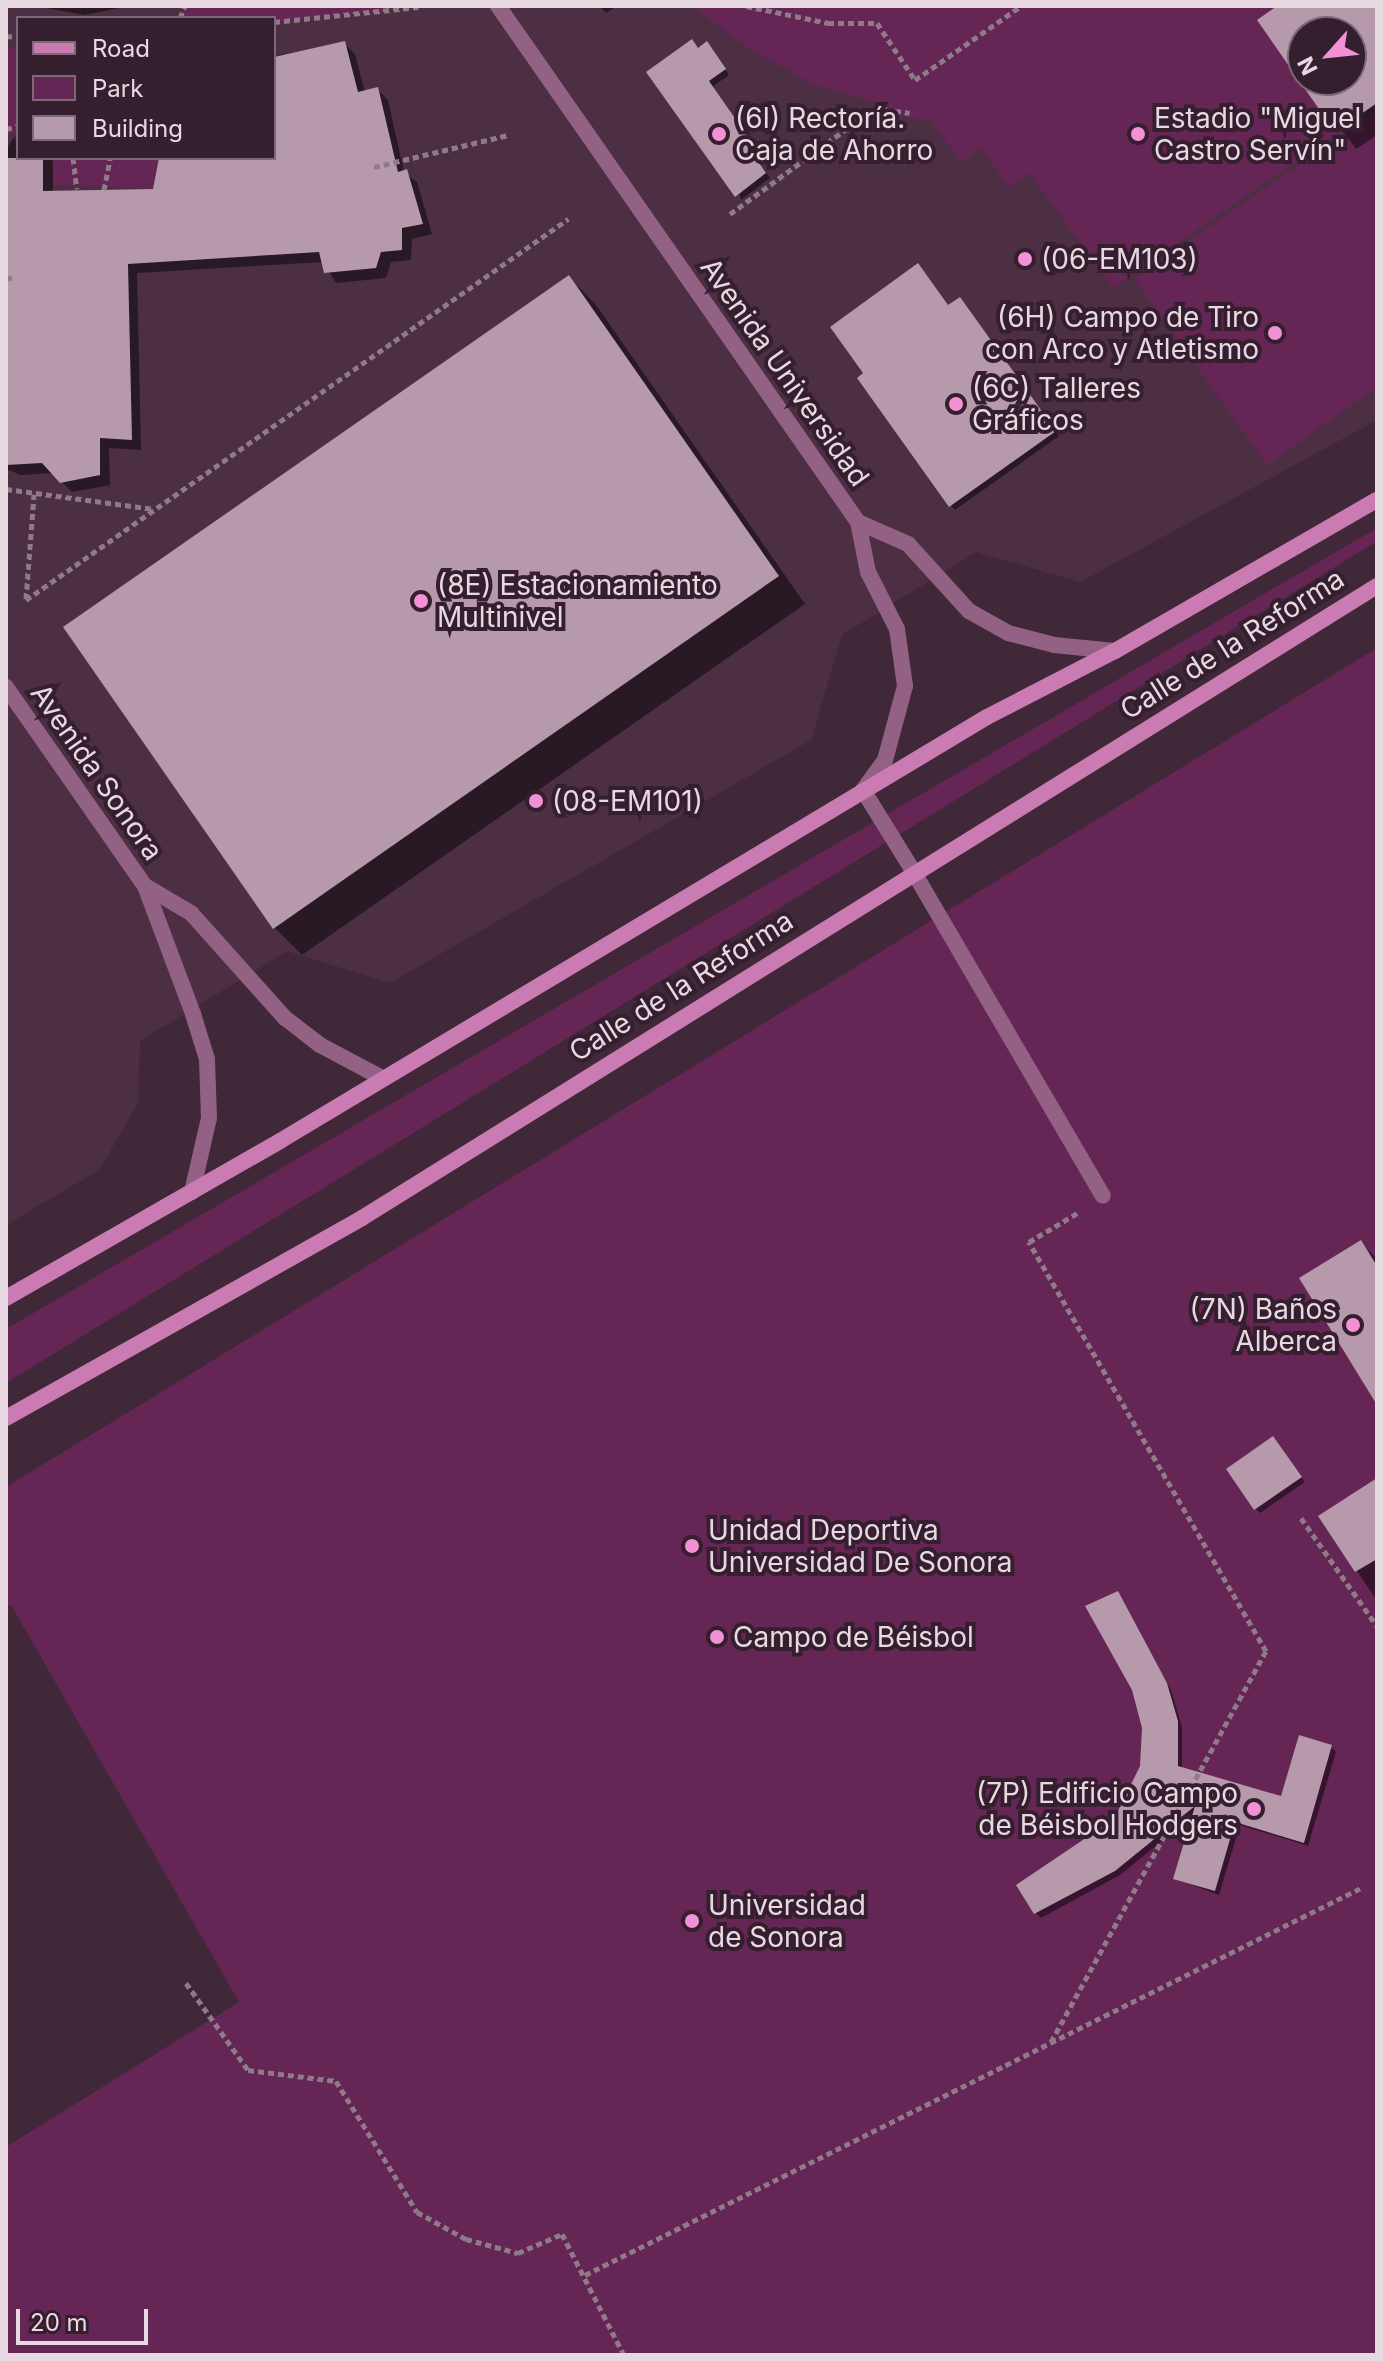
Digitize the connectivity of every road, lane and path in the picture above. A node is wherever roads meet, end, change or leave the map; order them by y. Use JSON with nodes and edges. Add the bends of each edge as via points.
{"nodes":[{"id":1,"x":498,"y":6,"type":"edge"},
{"id":2,"x":746,"y":6,"type":"edge"},
{"id":3,"x":1021,"y":6,"type":"edge"},
{"id":4,"x":418,"y":7,"type":"edge"},
{"id":5,"x":276,"y":22,"type":"edge"},
{"id":6,"x":910,"y":113,"type":"dead end"},
{"id":7,"x":508,"y":135,"type":"dead end"},
{"id":8,"x":73,"y":160,"type":"edge"},
{"id":9,"x":110,"y":160,"type":"edge"},
{"id":10,"x":374,"y":167,"type":"dead end"},
{"id":11,"x":77,"y":189,"type":"dead end"},
{"id":12,"x":104,"y":190,"type":"dead end"},
{"id":13,"x":730,"y":214,"type":"dead end"},
{"id":14,"x":568,"y":219,"type":"dead end"},
{"id":15,"x":13,"y":277,"type":"dead end"},
{"id":16,"x":6,"y":279,"type":"edge"},
{"id":17,"x":6,"y":489,"type":"edge"},
{"id":18,"x":34,"y":493,"type":"junction"},
{"id":19,"x":1377,"y":500,"type":"edge"},
{"id":20,"x":155,"y":510,"type":"junction"},
{"id":21,"x":858,"y":522,"type":"junction"},
{"id":22,"x":1377,"y":586,"type":"edge"},
{"id":23,"x":1115,"y":651,"type":"junction"},
{"id":24,"x":6,"y":687,"type":"edge"},
{"id":25,"x":863,"y":790,"type":"junction"},
{"id":26,"x":913,"y":871,"type":"junction"},
{"id":27,"x":145,"y":886,"type":"junction"},
{"id":28,"x":382,"y":1078,"type":"junction"},
{"id":29,"x":192,"y":1192,"type":"junction"},
{"id":30,"x":1103,"y":1196,"type":"joint"},
{"id":31,"x":6,"y":1298,"type":"edge"},
{"id":32,"x":6,"y":1418,"type":"edge"},
{"id":33,"x":1301,"y":1518,"type":"dead end"},
{"id":34,"x":1377,"y":1626,"type":"edge"},
{"id":35,"x":1363,"y":1887,"type":"dead end"},
{"id":36,"x":186,"y":1983,"type":"dead end"},
{"id":37,"x":1051,"y":2042,"type":"junction"},
{"id":38,"x":585,"y":2275,"type":"junction"},
{"id":39,"x":624,"y":2355,"type":"edge"}],
"edges":[{"from":1,"to":21,"type":"street","name":"Avenida Universidad"},
{"from":2,"to":3,"type":"path","via":[[828,23],[877,23],[915,80]]},
{"from":4,"to":5,"type":"path"},
{"from":6,"to":13,"type":"path","via":[[875,108]]},
{"from":7,"to":10,"type":"path"},
{"from":8,"to":11,"type":"path"},
{"from":9,"to":12,"type":"path"},
{"from":14,"to":20,"type":"path"},
{"from":15,"to":16,"type":"path"},
{"from":17,"to":18,"type":"path"},
{"from":18,"to":20,"type":"path"},
{"from":18,"to":20,"type":"path","via":[[26,600]]},
{"from":19,"to":23,"type":"main road","name":"Calle de la Reforma"},
{"from":21,"to":23,"type":"street","name":"Avenida Universidad","via":[[908,544],[969,611],[1008,633],[1054,645]]},
{"from":21,"to":25,"type":"street","via":[[868,572],[897,629],[905,686],[885,760]]},
{"from":22,"to":26,"type":"main road","name":"Calle de la Reforma"},
{"from":23,"to":25,"type":"main road","name":"Calle de la Reforma"},
{"from":24,"to":27,"type":"street","name":"Avenida Sonora"},
{"from":25,"to":26,"type":"street"},
{"from":25,"to":28,"type":"main road","name":"Calle de la Reforma"},
{"from":26,"to":30,"type":"street"},
{"from":26,"to":32,"type":"main road","name":"Calle de la Reforma","via":[[362,1218]]},
{"from":27,"to":28,"type":"street","name":"Avenida Sonora","via":[[191,913],[285,1018],[320,1045]]},
{"from":27,"to":29,"type":"street","name":"Avenida Sonora","via":[[207,1059],[209,1118]]},
{"from":28,"to":29,"type":"main road","name":"Calle de la Reforma"},
{"from":29,"to":31,"type":"main road","name":"Calle de la Reforma"},
{"from":30,"to":37,"type":"path","via":[[1029,1242],[1266,1651]]},
{"from":33,"to":34,"type":"path"},
{"from":35,"to":37,"type":"path"},
{"from":36,"to":38,"type":"path","via":[[248,2070],[336,2081],[417,2212],[466,2239],[518,2253],[562,2234]]},
{"from":37,"to":38,"type":"path"},
{"from":38,"to":39,"type":"path"}]}
